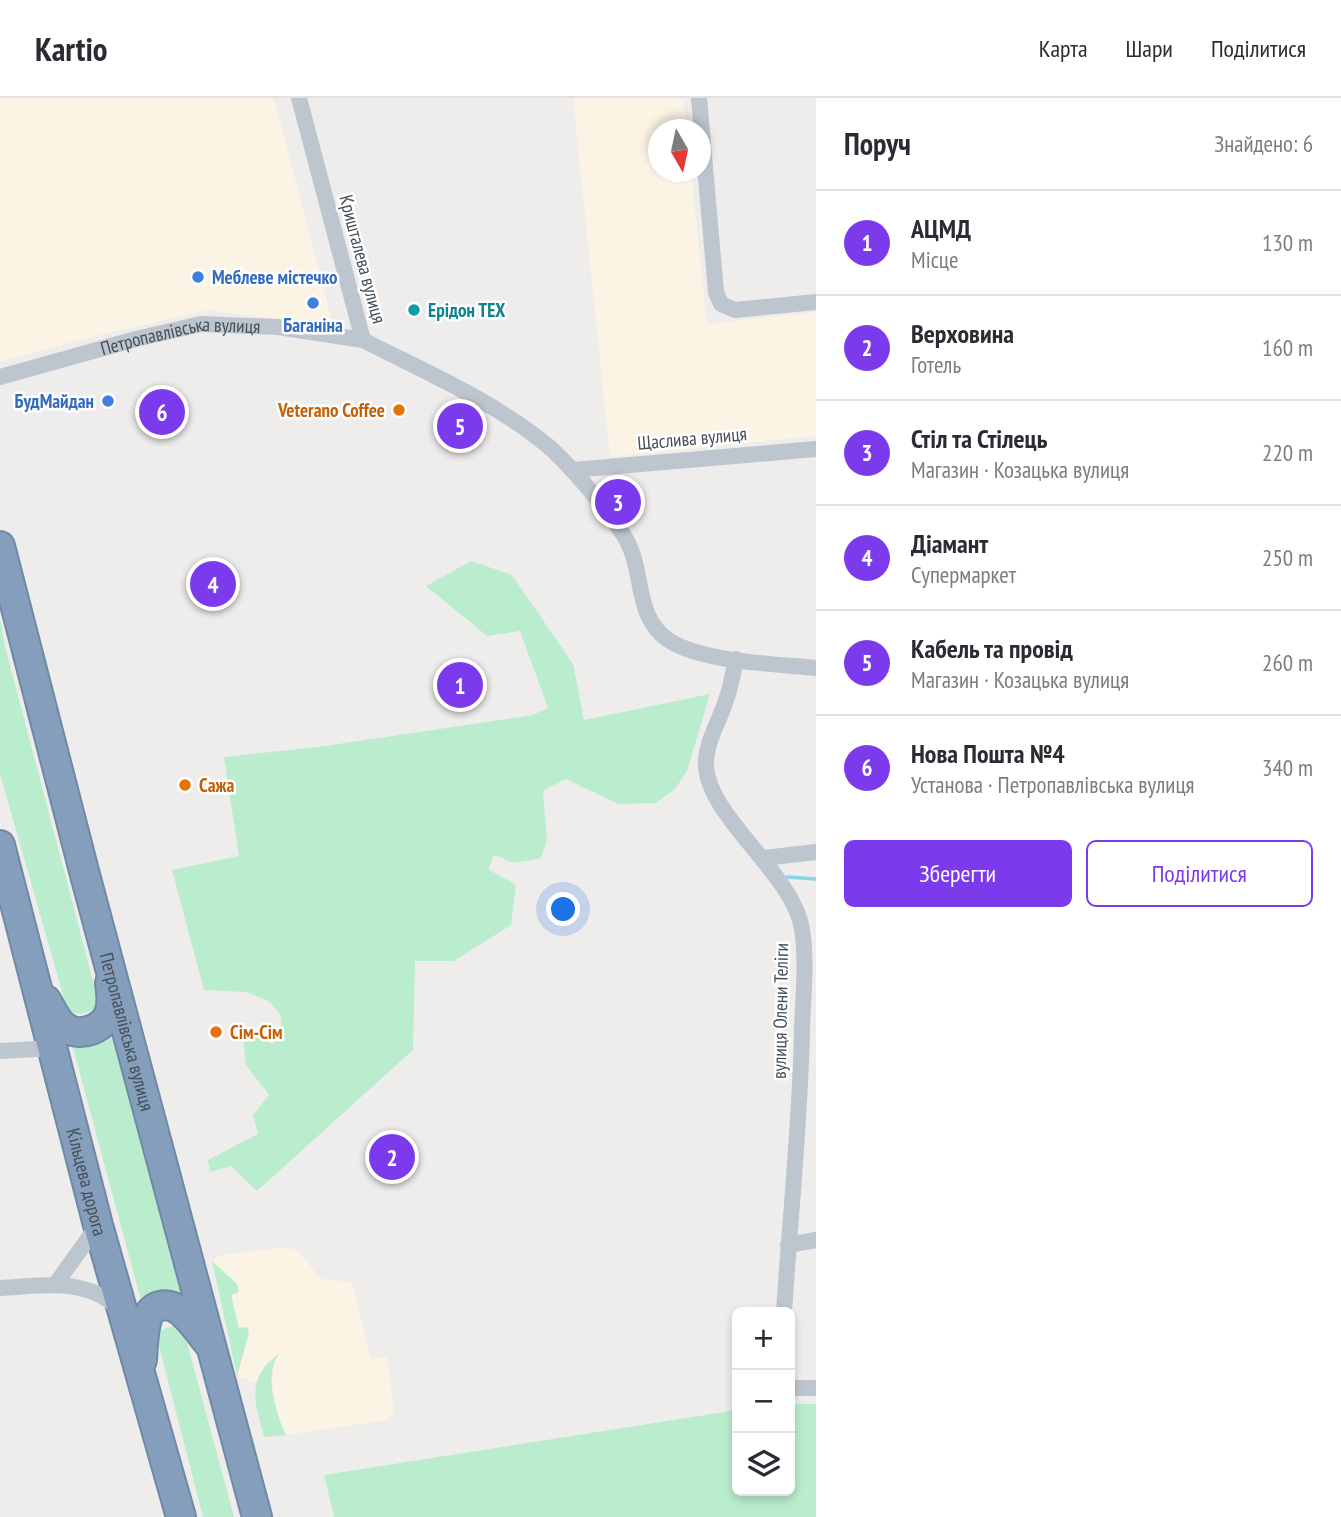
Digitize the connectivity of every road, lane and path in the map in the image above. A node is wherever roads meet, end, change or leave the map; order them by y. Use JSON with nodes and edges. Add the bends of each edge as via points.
{"nodes":[{"id":1,"x":299,"y":98,"type":"edge"},
{"id":2,"x":699,"y":98,"type":"edge"},
{"id":3,"x":816,"y":302,"type":"edge"},
{"id":4,"x":363,"y":340,"type":"junction"},
{"id":5,"x":0,"y":377,"type":"edge"},
{"id":6,"x":816,"y":449,"type":"edge"},
{"id":7,"x":572,"y":470,"type":"junction"},
{"id":8,"x":0,"y":545,"type":"edge"},
{"id":9,"x":736,"y":659,"type":"junction"},
{"id":10,"x":816,"y":668,"type":"edge"},
{"id":11,"x":0,"y":845,"type":"edge"},
{"id":12,"x":816,"y":852,"type":"edge"},
{"id":13,"x":764,"y":858,"type":"junction"},
{"id":14,"x":109,"y":961,"type":"junction"},
{"id":15,"x":36,"y":983,"type":"junction"},
{"id":16,"x":53,"y":1048,"type":"junction"},
{"id":17,"x":0,"y":1051,"type":"edge"},
{"id":18,"x":98,"y":1225,"type":"junction"},
{"id":19,"x":816,"y":1240,"type":"edge"},
{"id":20,"x":788,"y":1245,"type":"junction"},
{"id":21,"x":55,"y":1285,"type":"junction"},
{"id":22,"x":0,"y":1289,"type":"edge"},
{"id":23,"x":784,"y":1307,"type":"edge"},
{"id":24,"x":122,"y":1311,"type":"junction"},
{"id":25,"x":213,"y":1349,"type":"junction"},
{"id":26,"x":140,"y":1371,"type":"junction"},
{"id":27,"x":795,"y":1388,"type":"edge"},
{"id":28,"x":816,"y":1388,"type":"edge"},
{"id":29,"x":181,"y":1517,"type":"edge"},
{"id":30,"x":257,"y":1517,"type":"edge"}],
"edges":[{"from":1,"to":4,"type":"street","name":"Кришталева вулиця"},
{"from":2,"to":3,"type":"street","via":[[716,292],[721,304],[735,310]]},
{"from":4,"to":5,"type":"street","name":"Петропавлівська вулиця","via":[[278,327],[201,324]]},
{"from":4,"to":7,"type":"street","name":"Кришталева вулиця","via":[[502,415],[548,446]]},
{"from":6,"to":7,"type":"street","name":"Щаслива вулиця"},
{"from":7,"to":9,"type":"street","name":"Кришталева вулиця","via":[[628,542],[645,609],[654,626],[669,641]]},
{"from":8,"to":14,"type":"highway","name":"Петропавлівська вулиця"},
{"from":9,"to":10,"type":"street","name":"Кришталева вулиця"},
{"from":9,"to":13,"type":"street","name":"вулиця Олени Теліги","via":[[711,738],[708,778],[743,837]]},
{"from":11,"to":15,"type":"highway","name":"Кільцева дорога"},
{"from":12,"to":13,"type":"street"},
{"from":13,"to":20,"type":"street","name":"вулиця Олени Теліги","via":[[793,904],[802,926],[804,953],[800,1108]]},
{"from":14,"to":15,"type":"highway","via":[[111,1007],[96,1029],[71,1031],[60,1023]]},
{"from":14,"to":25,"type":"highway","name":"Петропавлівська вулиця"},
{"from":15,"to":16,"type":"highway","name":"Кільцева дорога"},
{"from":16,"to":17,"type":"street"},
{"from":16,"to":18,"type":"highway","name":"Кільцева дорога"},
{"from":18,"to":21,"type":"street"},
{"from":18,"to":24,"type":"highway","name":"Кільцева дорога"},
{"from":19,"to":20,"type":"street"},
{"from":20,"to":23,"type":"street","name":"вулиця Олени Теліги"},
{"from":21,"to":22,"type":"street"},
{"from":21,"to":24,"type":"street","via":[[89,1289]]},
{"from":24,"to":26,"type":"highway","name":"Кільцева дорога"},
{"from":25,"to":26,"type":"highway","via":[[179,1310],[162,1305],[148,1316]]},
{"from":25,"to":30,"type":"highway","name":"Петропавлівська вулиця"},
{"from":26,"to":29,"type":"highway","name":"Кільцева дорога"},
{"from":27,"to":28,"type":"street"}]}
